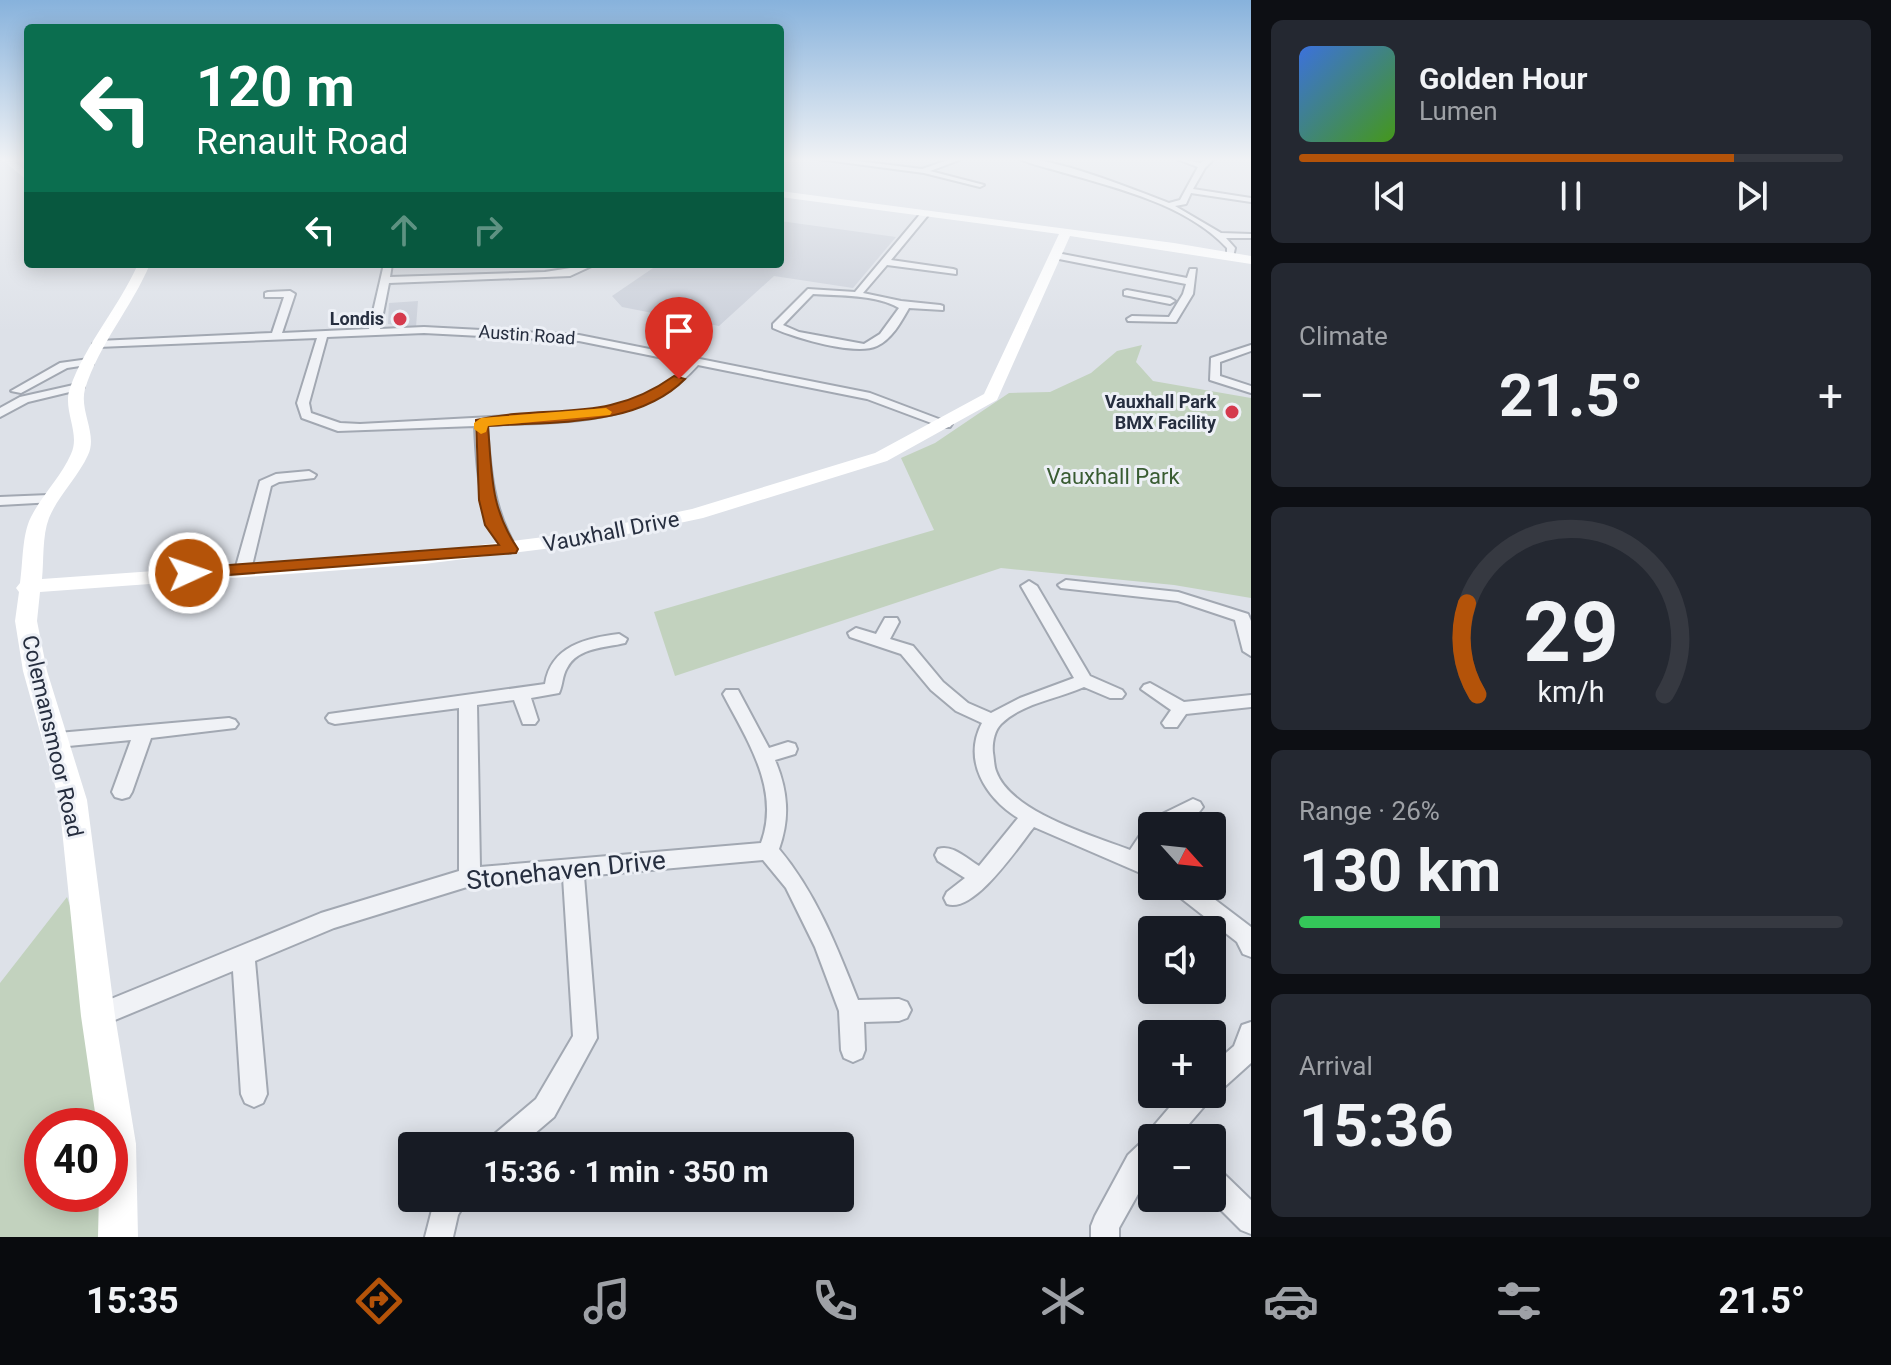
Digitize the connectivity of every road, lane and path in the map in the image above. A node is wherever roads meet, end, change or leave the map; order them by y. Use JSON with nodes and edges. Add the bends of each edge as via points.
{"nodes":[{"id":1,"x":924,"y":216,"type":"edge"},
{"id":2,"x":939,"y":216,"type":"edge"},
{"id":3,"x":1184,"y":216,"type":"edge"},
{"id":4,"x":1066,"y":232,"type":"junction"},
{"id":5,"x":1220,"y":235,"type":"junction"},
{"id":6,"x":1251,"y":236,"type":"edge"},
{"id":7,"x":1230,"y":255,"type":"junction"},
{"id":8,"x":1057,"y":256,"type":"junction"},
{"id":9,"x":1251,"y":260,"type":"edge"},
{"id":10,"x":885,"y":262,"type":"junction"},
{"id":11,"x":142,"y":268,"type":"edge"},
{"id":12,"x":388,"y":268,"type":"edge"},
{"id":13,"x":582,"y":268,"type":"edge"},
{"id":14,"x":1193,"y":271,"type":"dead end"},
{"id":15,"x":953,"y":272,"type":"dead end"},
{"id":16,"x":1148,"y":276,"type":"junction"},
{"id":17,"x":386,"y":280,"type":"junction"},
{"id":18,"x":1191,"y":282,"type":"junction"},
{"id":19,"x":1127,"y":293,"type":"dead end"},
{"id":20,"x":1143,"y":294,"type":"junction"},
{"id":21,"x":268,"y":295,"type":"dead end"},
{"id":22,"x":857,"y":295,"type":"junction"},
{"id":23,"x":1170,"y":301,"type":"dead end"},
{"id":24,"x":902,"y":304,"type":"junction"},
{"id":25,"x":940,"y":308,"type":"dead end"},
{"id":26,"x":1141,"y":323,"type":"dead end"},
{"id":27,"x":374,"y":331,"type":"junction"},
{"id":28,"x":323,"y":334,"type":"junction"},
{"id":29,"x":276,"y":336,"type":"junction"},
{"id":30,"x":98,"y":344,"type":"junction"},
{"id":31,"x":1251,"y":348,"type":"edge"},
{"id":32,"x":696,"y":360,"type":"junction"},
{"id":33,"x":89,"y":362,"type":"junction"},
{"id":34,"x":78,"y":387,"type":"junction"},
{"id":35,"x":1251,"y":390,"type":"edge"},
{"id":36,"x":17,"y":391,"type":"dead end"},
{"id":37,"x":0,"y":413,"type":"edge"},
{"id":38,"x":481,"y":423,"type":"junction"},
{"id":39,"x":946,"y":424,"type":"junction"},
{"id":40,"x":309,"y":475,"type":"dead end"},
{"id":41,"x":49,"y":499,"type":"junction"},
{"id":42,"x":0,"y":501,"type":"edge"},
{"id":43,"x":510,"y":549,"type":"junction"},
{"id":44,"x":243,"y":570,"type":"junction"},
{"id":45,"x":1066,"y":585,"type":"dead end"},
{"id":46,"x":1029,"y":586,"type":"dead end"},
{"id":47,"x":27,"y":588,"type":"junction"},
{"id":48,"x":1247,"y":617,"type":"edge"},
{"id":49,"x":891,"y":622,"type":"dead end"},
{"id":50,"x":856,"y":633,"type":"dead end"},
{"id":51,"x":619,"y":639,"type":"dead end"},
{"id":52,"x":880,"y":641,"type":"junction"},
{"id":53,"x":1251,"y":651,"type":"edge"},
{"id":54,"x":1084,"y":680,"type":"junction"},
{"id":55,"x":1150,"y":689,"type":"dead end"},
{"id":56,"x":521,"y":694,"type":"junction"},
{"id":57,"x":732,"y":694,"type":"dead end"},
{"id":58,"x":1116,"y":694,"type":"dead end"},
{"id":59,"x":468,"y":700,"type":"junction"},
{"id":60,"x":1251,"y":701,"type":"edge"},
{"id":61,"x":335,"y":718,"type":"dead end"},
{"id":62,"x":529,"y":720,"type":"dead end"},
{"id":63,"x":993,"y":721,"type":"junction"},
{"id":64,"x":229,"y":724,"type":"dead end"},
{"id":65,"x":143,"y":733,"type":"junction"},
{"id":66,"x":58,"y":740,"type":"junction"},
{"id":67,"x":788,"y":749,"type":"dead end"},
{"id":68,"x":764,"y":757,"type":"junction"},
{"id":69,"x":122,"y":792,"type":"dead end"},
{"id":70,"x":1193,"y":807,"type":"dead end"},
{"id":71,"x":1184,"y":812,"type":"edge"},
{"id":72,"x":1030,"y":818,"type":"junction"},
{"id":73,"x":768,"y":851,"type":"junction"},
{"id":74,"x":945,"y":855,"type":"dead end"},
{"id":75,"x":1138,"y":862,"type":"edge"},
{"id":76,"x":573,"y":868,"type":"junction"},
{"id":77,"x":470,"y":877,"type":"junction"},
{"id":78,"x":981,"y":878,"type":"junction"},
{"id":79,"x":955,"y":898,"type":"dead end"},
{"id":80,"x":1199,"y":900,"type":"edge"},
{"id":81,"x":1251,"y":947,"type":"edge"},
{"id":82,"x":243,"y":957,"type":"junction"},
{"id":83,"x":899,"y":1010,"type":"dead end"},
{"id":84,"x":851,"y":1011,"type":"junction"},
{"id":85,"x":98,"y":1016,"type":"junction"},
{"id":86,"x":1251,"y":1033,"type":"edge"},
{"id":87,"x":853,"y":1050,"type":"dead end"},
{"id":88,"x":1226,"y":1069,"type":"edge"},
{"id":89,"x":254,"y":1094,"type":"dead end"},
{"id":90,"x":1186,"y":1108,"type":"edge"},
{"id":91,"x":1173,"y":1124,"type":"edge"},
{"id":92,"x":517,"y":1132,"type":"edge"},
{"id":93,"x":1138,"y":1165,"type":"edge"},
{"id":94,"x":1226,"y":1196,"type":"edge"},
{"id":95,"x":444,"y":1212,"type":"edge"},
{"id":96,"x":1251,"y":1220,"type":"edge"},
{"id":97,"x":118,"y":1237,"type":"edge"},
{"id":98,"x":439,"y":1237,"type":"edge"},
{"id":99,"x":1105,"y":1237,"type":"edge"}],
"edges":[{"from":1,"to":10,"type":"street"},
{"from":2,"to":4,"type":"street"},
{"from":3,"to":5,"type":"street"},
{"from":4,"to":7,"type":"street"},
{"from":4,"to":8,"type":"street","name":"Vauxhall Drive"},
{"from":5,"to":6,"type":"street"},
{"from":5,"to":7,"type":"street","via":[[1231,248]]},
{"from":7,"to":9,"type":"street"},
{"from":8,"to":16,"type":"street"},
{"from":8,"to":39,"type":"street","name":"Vauxhall Drive","via":[[998,387]]},
{"from":10,"to":15,"type":"street"},
{"from":10,"to":22,"type":"street"},
{"from":11,"to":30,"type":"street","name":"Colemansmoor Road"},
{"from":12,"to":17,"type":"street"},
{"from":13,"to":17,"type":"street","via":[[545,275]]},
{"from":14,"to":18,"type":"street"},
{"from":16,"to":18,"type":"street"},
{"from":16,"to":20,"type":"street"},
{"from":17,"to":27,"type":"street"},
{"from":18,"to":26,"type":"street","via":[[1172,320]]},
{"from":19,"to":20,"type":"street"},
{"from":20,"to":23,"type":"street"},
{"from":21,"to":29,"type":"street","via":[[290,294]]},
{"from":22,"to":24,"type":"street"},
{"from":22,"to":24,"type":"street","via":[[811,291],[777,326],[796,335],[865,347],[892,329]]},
{"from":24,"to":25,"type":"street"},
{"from":27,"to":28,"type":"street","name":"Austin Road"},
{"from":27,"to":32,"type":"street","name":"Austin Road","via":[[565,337]]},
{"from":28,"to":29,"type":"street","name":"Austin Road"},
{"from":28,"to":38,"type":"street","via":[[303,403],[306,415],[338,427]]},
{"from":29,"to":30,"type":"street","name":"Austin Road"},
{"from":30,"to":33,"type":"street","name":"Colemansmoor Road"},
{"from":31,"to":35,"type":"street","via":[[1215,360],[1212,370],[1221,383]]},
{"from":32,"to":38,"type":"street","via":[[653,397],[615,411]]},
{"from":32,"to":39,"type":"street","name":"Austin Road","via":[[870,396]]},
{"from":33,"to":34,"type":"street","name":"Colemansmoor Road"},
{"from":33,"to":36,"type":"street","via":[[64,365]]},
{"from":34,"to":37,"type":"street","via":[[24,399]]},
{"from":34,"to":41,"type":"street","name":"Colemansmoor Road","via":[[80,454]]},
{"from":38,"to":43,"type":"street","via":[[486,500],[493,525]]},
{"from":39,"to":43,"type":"street","name":"Vauxhall Drive","via":[[881,457],[696,514]]},
{"from":40,"to":44,"type":"street","via":[[265,484]]},
{"from":41,"to":42,"type":"street"},
{"from":41,"to":47,"type":"street","name":"Colemansmoor Road","via":[[39,519]]},
{"from":43,"to":44,"type":"street","name":"Vauxhall Drive"},
{"from":44,"to":47,"type":"street","name":"Vauxhall Drive"},
{"from":45,"to":48,"type":"street","via":[[1190,597]]},
{"from":46,"to":54,"type":"street"},
{"from":47,"to":66,"type":"street","name":"Colemansmoor Road","via":[[26,621],[35,671]]},
{"from":48,"to":53,"type":"street"},
{"from":49,"to":52,"type":"street"},
{"from":50,"to":52,"type":"street"},
{"from":51,"to":56,"type":"street","via":[[567,653],[554,673],[553,689]]},
{"from":52,"to":63,"type":"street","via":[[907,650],[962,707]]},
{"from":54,"to":58,"type":"street"},
{"from":54,"to":63,"type":"street"},
{"from":55,"to":60,"type":"street","via":[[1176,716]]},
{"from":56,"to":59,"type":"street"},
{"from":56,"to":62,"type":"street"},
{"from":57,"to":68,"type":"street"},
{"from":59,"to":61,"type":"street"},
{"from":59,"to":77,"type":"street"},
{"from":63,"to":72,"type":"street","via":[[982,763],[996,791]]},
{"from":64,"to":65,"type":"street"},
{"from":65,"to":66,"type":"street"},
{"from":65,"to":69,"type":"street"},
{"from":66,"to":85,"type":"street","name":"Colemansmoor Road","via":[[75,814]]},
{"from":67,"to":68,"type":"street"},
{"from":68,"to":73,"type":"street","via":[[777,788],[778,833]]},
{"from":70,"to":71,"type":"street"},
{"from":72,"to":75,"type":"street"},
{"from":72,"to":78,"type":"street"},
{"from":73,"to":76,"type":"street","name":"Stonehaven Drive"},
{"from":73,"to":84,"type":"street","via":[[794,882]]},
{"from":74,"to":78,"type":"street"},
{"from":76,"to":77,"type":"street","name":"Stonehaven Drive"},
{"from":76,"to":92,"type":"street","via":[[585,1038],[545,1108]]},
{"from":77,"to":82,"type":"street","name":"Stonehaven Drive","via":[[329,920]]},
{"from":78,"to":79,"type":"street"},
{"from":80,"to":81,"type":"street","via":[[1245,935]]},
{"from":82,"to":85,"type":"street","name":"Stonehaven Drive"},
{"from":82,"to":89,"type":"street"},
{"from":83,"to":84,"type":"street"},
{"from":84,"to":87,"type":"street"},
{"from":85,"to":97,"type":"street","name":"Colemansmoor Road","via":[[118,1144]]},
{"from":86,"to":88,"type":"street","via":[[1243,1054]]},
{"from":90,"to":91,"type":"street"},
{"from":93,"to":99,"type":"street","via":[[1105,1226]]},
{"from":94,"to":96,"type":"street"},
{"from":95,"to":98,"type":"street"}]}
